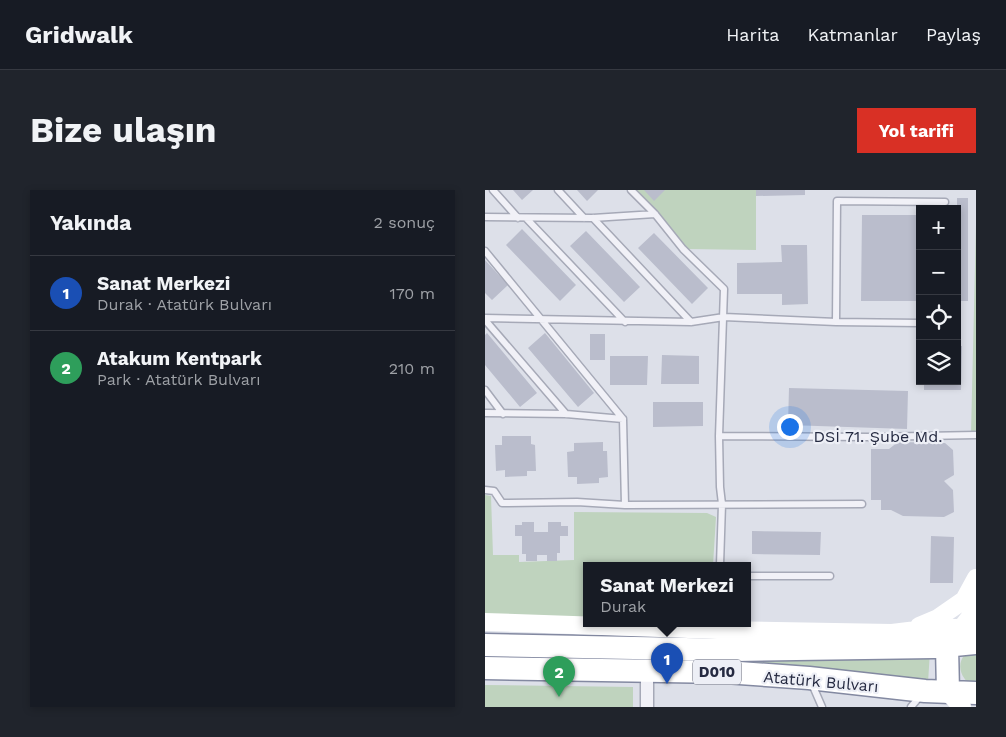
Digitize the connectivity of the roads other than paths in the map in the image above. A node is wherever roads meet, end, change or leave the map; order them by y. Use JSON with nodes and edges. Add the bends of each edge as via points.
{"nodes":[{"id":1,"x":493,"y":190,"type":"edge"},
{"id":2,"x":558,"y":190,"type":"edge"},
{"id":3,"x":631,"y":190,"type":"edge"},
{"id":4,"x":945,"y":202,"type":"dead end"},
{"id":5,"x":655,"y":214,"type":"junction"},
{"id":6,"x":485,"y":218,"type":"edge"},
{"id":7,"x":518,"y":218,"type":"junction"},
{"id":8,"x":526,"y":218,"type":"junction"},
{"id":9,"x":584,"y":218,"type":"junction"},
{"id":10,"x":593,"y":218,"type":"junction"},
{"id":11,"x":485,"y":250,"type":"edge"},
{"id":12,"x":724,"y":317,"type":"junction"},
{"id":13,"x":485,"y":319,"type":"edge"},
{"id":14,"x":543,"y":320,"type":"junction"},
{"id":15,"x":625,"y":322,"type":"junction"},
{"id":16,"x":691,"y":322,"type":"junction"},
{"id":17,"x":836,"y":322,"type":"junction"},
{"id":18,"x":916,"y":323,"type":"edge"},
{"id":19,"x":485,"y":390,"type":"edge"},
{"id":20,"x":485,"y":413,"type":"edge"},
{"id":21,"x":503,"y":414,"type":"junction"},
{"id":22,"x":565,"y":414,"type":"junction"},
{"id":23,"x":623,"y":419,"type":"junction"},
{"id":24,"x":976,"y":435,"type":"edge"},
{"id":25,"x":719,"y":436,"type":"junction"},
{"id":26,"x":485,"y":490,"type":"edge"},
{"id":27,"x":722,"y":504,"type":"junction"},
{"id":28,"x":862,"y":504,"type":"dead end"},
{"id":29,"x":625,"y":505,"type":"junction"},
{"id":30,"x":720,"y":562,"type":"edge"},
{"id":31,"x":751,"y":576,"type":"edge"},
{"id":32,"x":830,"y":576,"type":"dead end"},
{"id":33,"x":976,"y":578,"type":"edge"},
{"id":34,"x":976,"y":604,"type":"edge"},
{"id":35,"x":485,"y":622,"type":"edge"},
{"id":36,"x":583,"y":624,"type":"edge"},
{"id":37,"x":748,"y":627,"type":"edge"},
{"id":38,"x":903,"y":632,"type":"junction"},
{"id":39,"x":965,"y":636,"type":"edge"},
{"id":40,"x":485,"y":645,"type":"edge"},
{"id":41,"x":485,"y":668,"type":"edge"},
{"id":42,"x":647,"y":672,"type":"junction"},
{"id":43,"x":809,"y":678,"type":"junction"},
{"id":44,"x":976,"y":693,"type":"edge"},
{"id":45,"x":918,"y":699,"type":"edge"},
{"id":46,"x":955,"y":700,"type":"edge"},
{"id":47,"x":647,"y":707,"type":"edge"},
{"id":48,"x":822,"y":707,"type":"edge"}],
"edges":[{"from":1,"to":7,"type":"lane"},
{"from":2,"to":9,"type":"lane"},
{"from":3,"to":5,"type":"lane"},
{"from":4,"to":17,"type":"lane","via":[[837,201]]},
{"from":5,"to":10,"type":"lane"},
{"from":5,"to":12,"type":"lane","via":[[683,249],[724,290]]},
{"from":6,"to":7,"type":"lane"},
{"from":7,"to":8,"type":"lane"},
{"from":8,"to":9,"type":"lane"},
{"from":8,"to":15,"type":"lane"},
{"from":9,"to":10,"type":"lane"},
{"from":10,"to":16,"type":"lane"},
{"from":11,"to":14,"type":"lane"},
{"from":12,"to":16,"type":"lane"},
{"from":12,"to":17,"type":"lane"},
{"from":12,"to":25,"type":"lane"},
{"from":13,"to":14,"type":"lane"},
{"from":13,"to":22,"type":"lane"},
{"from":14,"to":15,"type":"lane"},
{"from":14,"to":23,"type":"lane"},
{"from":15,"to":16,"type":"lane"},
{"from":17,"to":18,"type":"lane"},
{"from":19,"to":21,"type":"lane"},
{"from":20,"to":21,"type":"lane"},
{"from":21,"to":22,"type":"lane"},
{"from":22,"to":23,"type":"lane"},
{"from":23,"to":29,"type":"lane"},
{"from":24,"to":25,"type":"lane","name":"DSİ 71. Şube Md."},
{"from":25,"to":27,"type":"lane"},
{"from":26,"to":29,"type":"lane","via":[[494,491],[502,503]]},
{"from":27,"to":28,"type":"lane"},
{"from":27,"to":29,"type":"lane"},
{"from":27,"to":30,"type":"lane"},
{"from":31,"to":32,"type":"lane"},
{"from":33,"to":38,"type":"main road","via":[[964,600],[938,618]]},
{"from":34,"to":39,"type":"main road"},
{"from":35,"to":36,"type":"main road"},
{"from":37,"to":38,"type":"main road"},
{"from":38,"to":39,"type":"main road","via":[[933,628]]},
{"from":39,"to":40,"type":"highway","name":"Atatürk Bulvarı","number":"D010","via":[[934,647],[735,650]]},
{"from":39,"to":46,"type":"highway"},
{"from":41,"to":42,"type":"highway","name":"Atatürk Bulvarı","number":"D010"},
{"from":42,"to":43,"type":"highway","name":"Atatürk Bulvarı","number":"D010","via":[[725,672]]},
{"from":42,"to":47,"type":"street"},
{"from":43,"to":45,"type":"highway","name":"Atatürk Bulvarı","number":"D010"},
{"from":43,"to":48,"type":"lane"},
{"from":44,"to":46,"type":"highway","name":"Atatürk Bulvarı","number":"D010"},
{"from":45,"to":46,"type":"highway","name":"Atatürk Bulvarı","number":"D010"}]}
